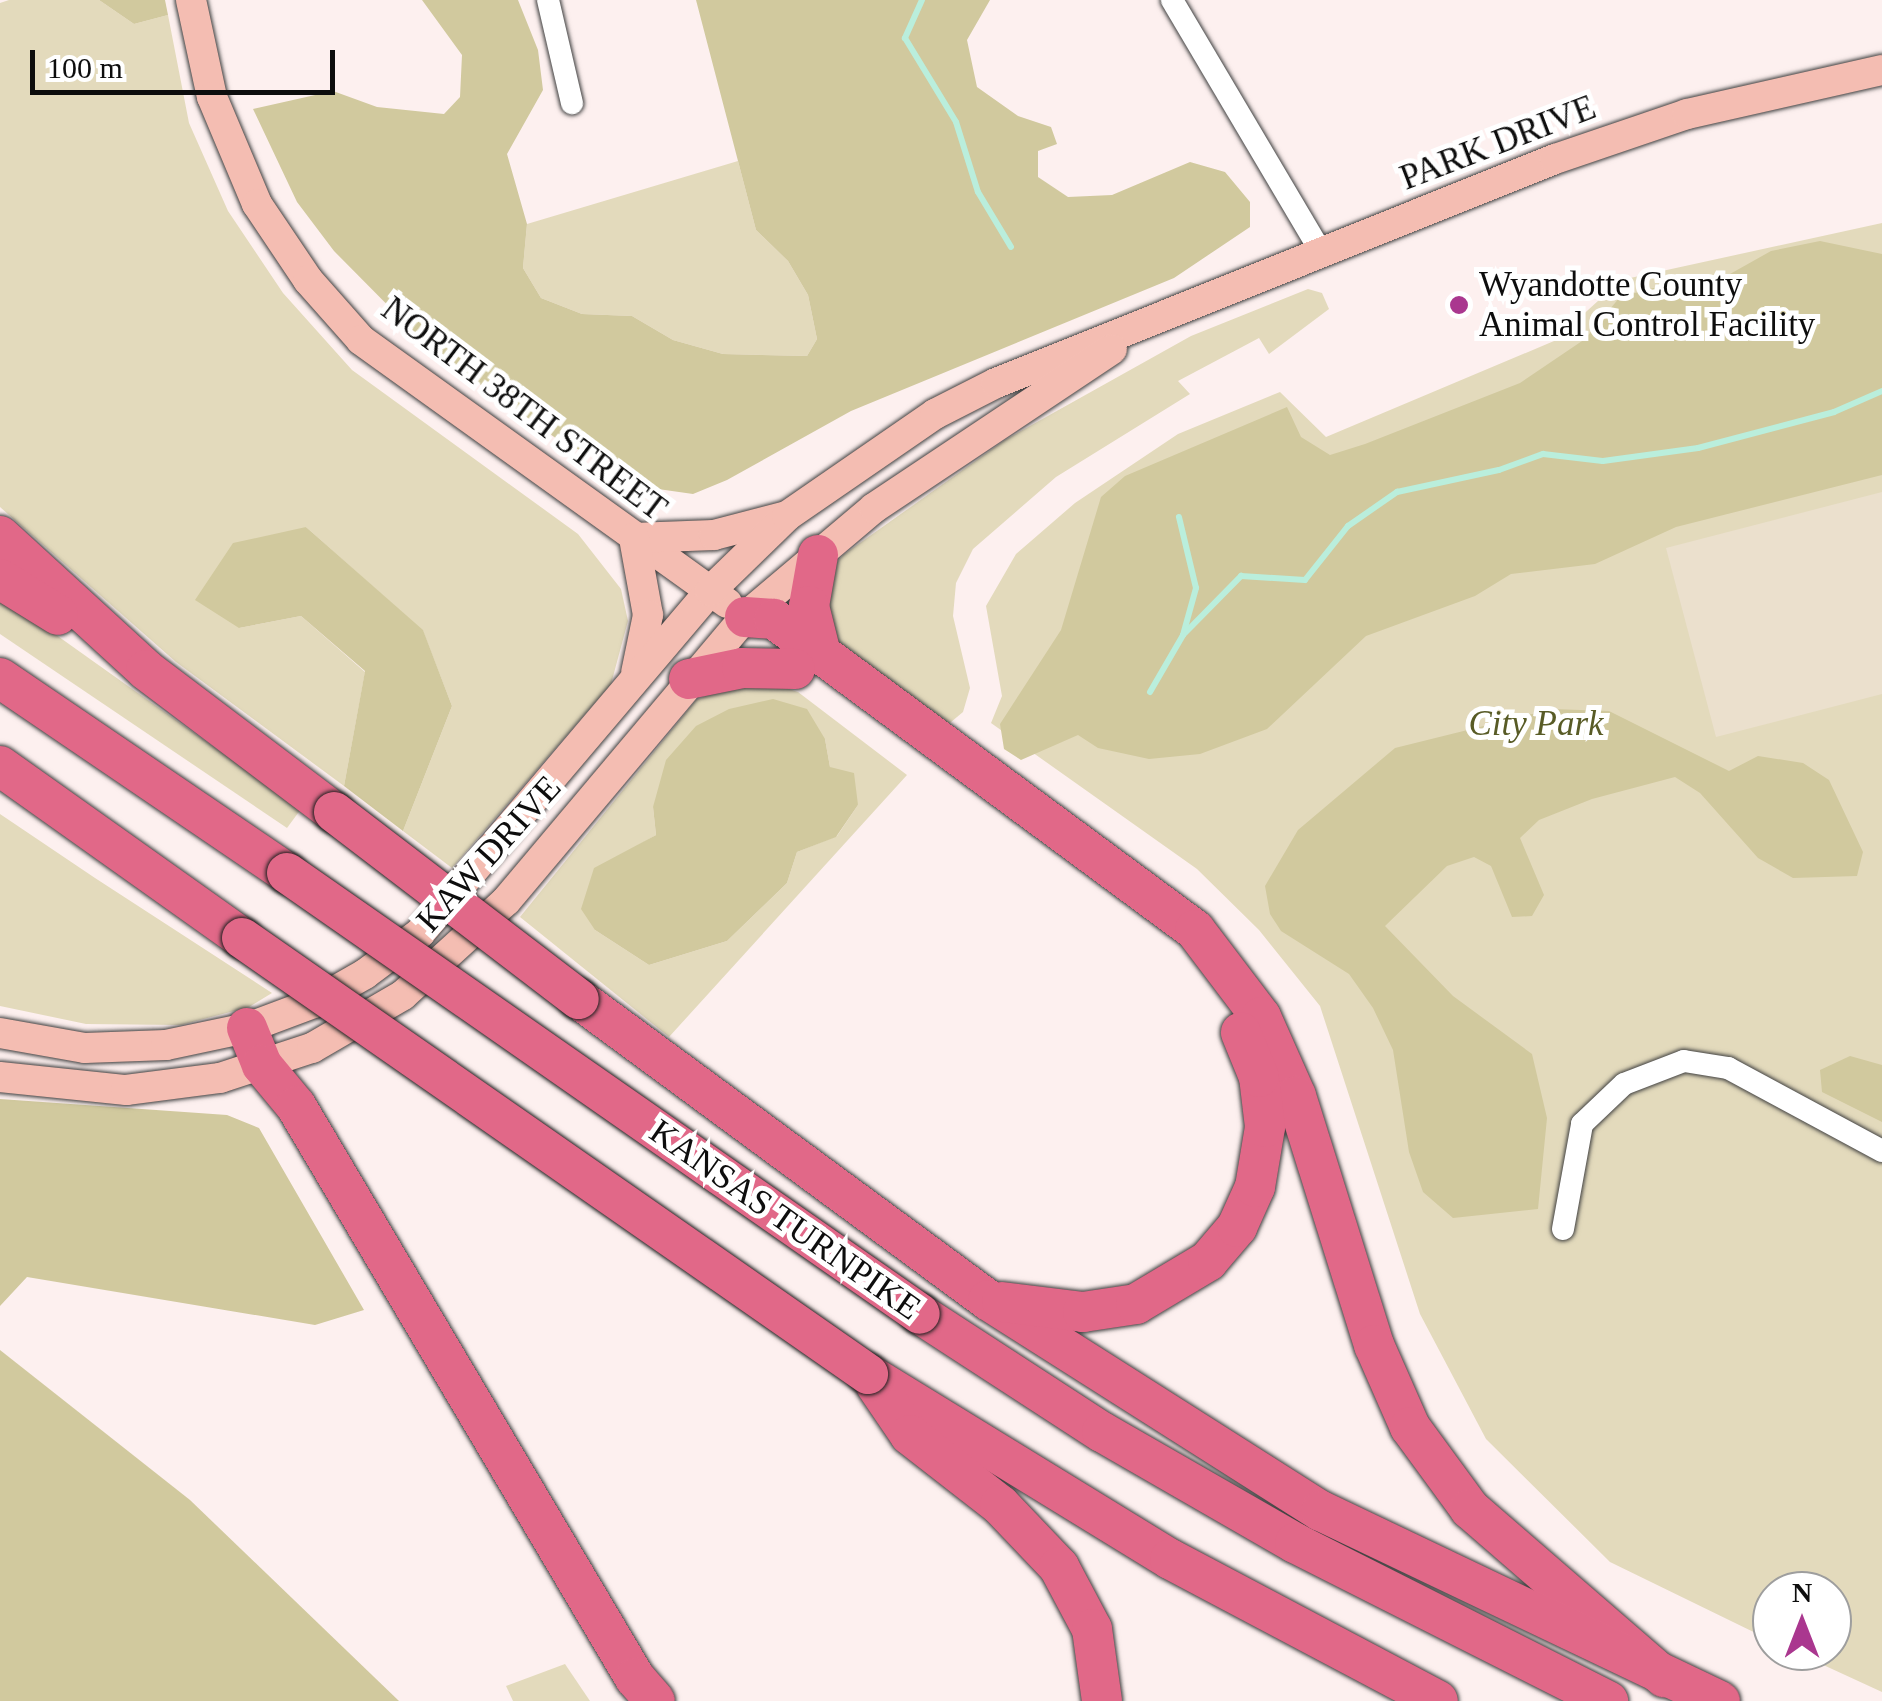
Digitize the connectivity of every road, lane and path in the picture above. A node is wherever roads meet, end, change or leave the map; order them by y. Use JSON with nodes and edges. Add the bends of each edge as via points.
{"nodes":[{"id":1,"x":191,"y":0,"type":"edge"},
{"id":2,"x":548,"y":0,"type":"edge"},
{"id":3,"x":1172,"y":0,"type":"edge"},
{"id":4,"x":1882,"y":70,"type":"edge"},
{"id":5,"x":572,"y":103,"type":"dead end"},
{"id":6,"x":1322,"y":254,"type":"junction"},
{"id":7,"x":1153,"y":324,"type":"junction"},
{"id":8,"x":787,"y":516,"type":"junction"},
{"id":9,"x":0,"y":536,"type":"edge"},
{"id":10,"x":634,"y":538,"type":"junction"},
{"id":11,"x":818,"y":555,"type":"junction"},
{"id":12,"x":0,"y":579,"type":"edge"},
{"id":13,"x":710,"y":591,"type":"junction"},
{"id":14,"x":745,"y":616,"type":"junction"},
{"id":15,"x":808,"y":661,"type":"junction"},
{"id":16,"x":146,"y":670,"type":"junction"},
{"id":17,"x":0,"y":678,"type":"edge"},
{"id":18,"x":689,"y":679,"type":"junction"},
{"id":19,"x":634,"y":682,"type":"junction"},
{"id":20,"x":0,"y":766,"type":"edge"},
{"id":21,"x":1011,"y":809,"type":"junction"},
{"id":22,"x":246,"y":1028,"type":"junction"},
{"id":23,"x":0,"y":1034,"type":"edge"},
{"id":24,"x":262,"y":1065,"type":"junction"},
{"id":25,"x":0,"y":1077,"type":"edge"},
{"id":26,"x":1882,"y":1151,"type":"edge"},
{"id":27,"x":1563,"y":1229,"type":"dead end"},
{"id":28,"x":988,"y":1300,"type":"junction"},
{"id":29,"x":868,"y":1374,"type":"junction"},
{"id":30,"x":538,"y":1541,"type":"junction"},
{"id":31,"x":1664,"y":1676,"type":"junction"},
{"id":32,"x":623,"y":1701,"type":"edge"},
{"id":33,"x":654,"y":1701,"type":"edge"},
{"id":34,"x":1102,"y":1701,"type":"edge"},
{"id":35,"x":1438,"y":1701,"type":"edge"},
{"id":36,"x":1608,"y":1701,"type":"edge"},
{"id":37,"x":1720,"y":1701,"type":"edge"}],
"edges":[{"from":1,"to":10,"type":"main road","name":"NORTH 38TH STREET","via":[[212,97],[257,204],[308,280],[362,340]]},
{"from":2,"to":5,"type":"street"},
{"from":3,"to":6,"type":"street"},
{"from":4,"to":6,"type":"main road","name":"PARK DRIVE","via":[[1687,114],[1470,188]]},
{"from":6,"to":7,"type":"main road","name":"PARK DRIVE"},
{"from":7,"to":8,"type":"main road","name":"PARK DRIVE","via":[[980,390]]},
{"from":7,"to":11,"type":"main road","name":"PARK DRIVE","via":[[1010,412]]},
{"from":8,"to":10,"type":"main road","via":[[714,535]]},
{"from":8,"to":13,"type":"main road","name":"PARK DRIVE"},
{"from":9,"to":16,"type":"highway"},
{"from":10,"to":13,"type":"main road","name":"NORTH 38TH STREET"},
{"from":10,"to":19,"type":"main road","via":[[648,614]]},
{"from":11,"to":14,"type":"main road","name":"PARK DRIVE"},
{"from":11,"to":15,"type":"highway"},
{"from":12,"to":16,"type":"highway"},
{"from":13,"to":14,"type":"main road","name":"NORTH 38TH STREET"},
{"from":13,"to":19,"type":"main road","name":"KAW DRIVE"},
{"from":14,"to":15,"type":"highway","via":[[774,619]]},
{"from":14,"to":18,"type":"main road","name":"KAW DRIVE"},
{"from":15,"to":18,"type":"highway"},
{"from":15,"to":21,"type":"highway"},
{"from":16,"to":28,"type":"highway","bridge":true},
{"from":17,"to":36,"type":"highway","name":"KANSAS TURNPIKE","bridge":true,"via":[[920,1314],[1102,1432],[1295,1543]]},
{"from":18,"to":24,"type":"main road","name":"KAW DRIVE","via":[[506,901],[446,959],[360,1023]]},
{"from":19,"to":22,"type":"main road","name":"KAW DRIVE","via":[[420,933],[314,1004]]},
{"from":20,"to":29,"type":"highway","bridge":true},
{"from":21,"to":28,"type":"highway","via":[[1162,931],[1208,985],[1238,1025],[1258,1078],[1265,1127],[1255,1188],[1236,1226],[1174,1286],[1136,1304],[1084,1312]]},
{"from":21,"to":31,"type":"highway","via":[[1195,930],[1262,1017],[1296,1096],[1374,1345],[1410,1427],[1470,1509]]},
{"from":22,"to":23,"type":"main road","name":"KAW DRIVE","via":[[126,1048]]},
{"from":22,"to":24,"type":"highway"},
{"from":24,"to":25,"type":"main road","name":"KAW DRIVE","via":[[220,1078],[126,1090]]},
{"from":24,"to":30,"type":"highway","via":[[266,1102],[295,1132]]},
{"from":26,"to":27,"type":"street","via":[[1728,1068],[1684,1061],[1624,1084],[1582,1124]]},
{"from":28,"to":31,"type":"highway","via":[[1321,1511]]},
{"from":29,"to":34,"type":"highway","via":[[910,1435],[1000,1506],[1059,1567],[1092,1629]]},
{"from":29,"to":35,"type":"highway","via":[[1170,1559]]},
{"from":30,"to":32,"type":"highway"},
{"from":30,"to":33,"type":"highway"},
{"from":31,"to":37,"type":"highway"}]}
